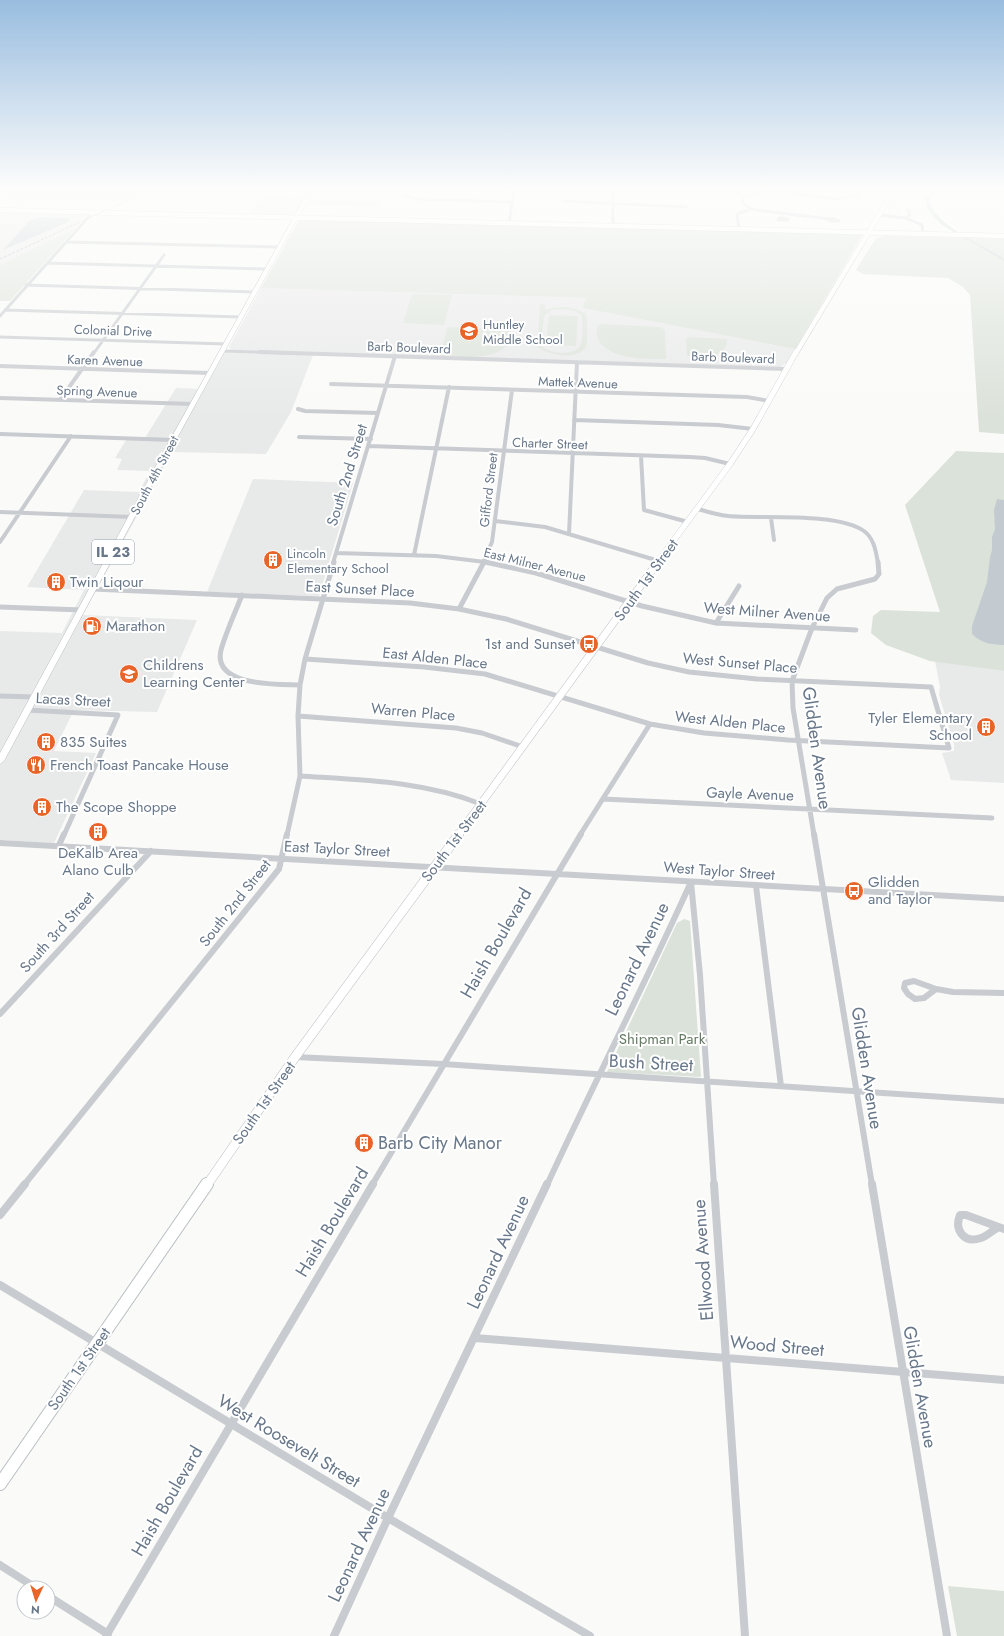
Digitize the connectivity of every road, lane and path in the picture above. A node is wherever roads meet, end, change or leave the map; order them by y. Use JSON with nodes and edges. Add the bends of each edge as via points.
{"nodes":[{"id":1,"x":44,"y":266,"type":"edge"},
{"id":2,"x":156,"y":266,"type":"edge"},
{"id":3,"x":169,"y":266,"type":"edge"},
{"id":4,"x":269,"y":266,"type":"edge"},
{"id":5,"x":848,"y":266,"type":"edge"},
{"id":6,"x":267,"y":269,"type":"junction"},
{"id":7,"x":26,"y":285,"type":"junction"},
{"id":8,"x":140,"y":289,"type":"junction"},
{"id":9,"x":255,"y":292,"type":"junction"},
{"id":10,"x":5,"y":310,"type":"junction"},
{"id":11,"x":123,"y":313,"type":"junction"},
{"id":12,"x":0,"y":316,"type":"edge"},
{"id":13,"x":241,"y":317,"type":"junction"},
{"id":14,"x":0,"y":337,"type":"edge"},
{"id":15,"x":104,"y":340,"type":"junction"},
{"id":16,"x":226,"y":344,"type":"junction"},
{"id":17,"x":222,"y":351,"type":"junction"},
{"id":18,"x":395,"y":356,"type":"junction"},
{"id":19,"x":577,"y":362,"type":"junction"},
{"id":20,"x":0,"y":366,"type":"edge"},
{"id":21,"x":83,"y":369,"type":"junction"},
{"id":22,"x":788,"y":369,"type":"junction"},
{"id":23,"x":210,"y":373,"type":"junction"},
{"id":24,"x":331,"y":384,"type":"dead end"},
{"id":25,"x":387,"y":385,"type":"junction"},
{"id":26,"x":450,"y":387,"type":"junction"},
{"id":27,"x":512,"y":390,"type":"junction"},
{"id":28,"x":575,"y":392,"type":"junction"},
{"id":29,"x":0,"y":398,"type":"edge"},
{"id":30,"x":60,"y":400,"type":"junction"},
{"id":31,"x":769,"y":401,"type":"junction"},
{"id":32,"x":193,"y":404,"type":"junction"},
{"id":33,"x":298,"y":409,"type":"dead end"},
{"id":34,"x":378,"y":413,"type":"junction"},
{"id":35,"x":574,"y":420,"type":"junction"},
{"id":36,"x":753,"y":429,"type":"junction"},
{"id":37,"x":0,"y":434,"type":"edge"},
{"id":38,"x":71,"y":436,"type":"junction"},
{"id":39,"x":299,"y":437,"type":"dead end"},
{"id":40,"x":371,"y":439,"type":"junction"},
{"id":41,"x":173,"y":440,"type":"junction"},
{"id":42,"x":369,"y":446,"type":"junction"},
{"id":43,"x":436,"y":448,"type":"junction"},
{"id":44,"x":503,"y":451,"type":"junction"},
{"id":45,"x":572,"y":453,"type":"junction"},
{"id":46,"x":641,"y":456,"type":"junction"},
{"id":47,"x":730,"y":464,"type":"junction"},
{"id":48,"x":698,"y":509,"type":"junction"},
{"id":49,"x":0,"y":512,"type":"edge"},
{"id":50,"x":20,"y":513,"type":"junction"},
{"id":51,"x":132,"y":517,"type":"junction"},
{"id":52,"x":771,"y":518,"type":"junction"},
{"id":53,"x":495,"y":521,"type":"junction"},
{"id":54,"x":688,"y":522,"type":"junction"},
{"id":55,"x":569,"y":534,"type":"junction"},
{"id":56,"x":774,"y":540,"type":"dead end"},
{"id":57,"x":0,"y":542,"type":"edge"},
{"id":58,"x":336,"y":553,"type":"junction"},
{"id":59,"x":414,"y":555,"type":"junction"},
{"id":60,"x":659,"y":561,"type":"junction"},
{"id":61,"x":484,"y":562,"type":"junction"},
{"id":62,"x":739,"y":586,"type":"dead end"},
{"id":63,"x":93,"y":589,"type":"junction"},
{"id":64,"x":242,"y":595,"type":"junction"},
{"id":65,"x":324,"y":598,"type":"junction"},
{"id":66,"x":630,"y":602,"type":"junction"},
{"id":67,"x":0,"y":607,"type":"edge"},
{"id":68,"x":459,"y":609,"type":"junction"},
{"id":69,"x":82,"y":610,"type":"junction"},
{"id":70,"x":716,"y":623,"type":"junction"},
{"id":71,"x":812,"y":628,"type":"junction"},
{"id":72,"x":856,"y":630,"type":"dead end"},
{"id":73,"x":597,"y":646,"type":"junction"},
{"id":74,"x":305,"y":659,"type":"junction"},
{"id":75,"x":792,"y":681,"type":"junction"},
{"id":76,"x":300,"y":685,"type":"junction"},
{"id":77,"x":0,"y":696,"type":"edge"},
{"id":78,"x":560,"y":696,"type":"junction"},
{"id":79,"x":34,"y":698,"type":"junction"},
{"id":80,"x":27,"y":710,"type":"junction"},
{"id":81,"x":298,"y":716,"type":"junction"},
{"id":82,"x":650,"y":724,"type":"junction"},
{"id":83,"x":798,"y":740,"type":"junction"},
{"id":84,"x":523,"y":747,"type":"junction"},
{"id":85,"x":949,"y":748,"type":"joint"},
{"id":86,"x":0,"y":761,"type":"edge"},
{"id":87,"x":300,"y":776,"type":"junction"},
{"id":88,"x":603,"y":800,"type":"junction"},
{"id":89,"x":481,"y":804,"type":"junction"},
{"id":90,"x":810,"y":808,"type":"junction"},
{"id":91,"x":992,"y":818,"type":"dead end"},
{"id":92,"x":0,"y":843,"type":"edge"},
{"id":93,"x":60,"y":846,"type":"junction"},
{"id":94,"x":151,"y":851,"type":"junction"},
{"id":95,"x":282,"y":859,"type":"junction"},
{"id":96,"x":433,"y":868,"type":"junction"},
{"id":97,"x":555,"y":875,"type":"junction"},
{"id":98,"x":691,"y":882,"type":"junction"},
{"id":99,"x":756,"y":886,"type":"junction"},
{"id":100,"x":822,"y":890,"type":"junction"},
{"id":101,"x":1004,"y":899,"type":"edge"},
{"id":102,"x":937,"y":989,"type":"junction"},
{"id":103,"x":1004,"y":993,"type":"edge"},
{"id":104,"x":0,"y":1014,"type":"edge"},
{"id":105,"x":295,"y":1057,"type":"junction"},
{"id":106,"x":443,"y":1064,"type":"junction"},
{"id":107,"x":598,"y":1075,"type":"junction"},
{"id":108,"x":706,"y":1081,"type":"junction"},
{"id":109,"x":781,"y":1086,"type":"junction"},
{"id":110,"x":855,"y":1090,"type":"junction"},
{"id":111,"x":1004,"y":1101,"type":"edge"},
{"id":112,"x":0,"y":1216,"type":"edge"},
{"id":113,"x":1000,"y":1228,"type":"edge"},
{"id":114,"x":0,"y":1285,"type":"edge"},
{"id":115,"x":475,"y":1338,"type":"junction"},
{"id":116,"x":97,"y":1344,"type":"junction"},
{"id":117,"x":725,"y":1358,"type":"junction"},
{"id":118,"x":903,"y":1373,"type":"junction"},
{"id":119,"x":1004,"y":1380,"type":"edge"},
{"id":120,"x":231,"y":1425,"type":"junction"},
{"id":121,"x":0,"y":1484,"type":"edge"},
{"id":122,"x":388,"y":1518,"type":"junction"},
{"id":123,"x":0,"y":1565,"type":"edge"},
{"id":124,"x":23,"y":1580,"type":"edge"},
{"id":125,"x":56,"y":1601,"type":"edge"},
{"id":126,"x":107,"y":1635,"type":"edge"},
{"id":127,"x":334,"y":1636,"type":"edge"},
{"id":128,"x":590,"y":1636,"type":"edge"},
{"id":129,"x":745,"y":1636,"type":"edge"},
{"id":130,"x":947,"y":1636,"type":"edge"}],
"edges":[{"from":1,"to":7,"type":"street"},
{"from":2,"to":8,"type":"street"},
{"from":3,"to":6,"type":"street"},
{"from":4,"to":6,"type":"main road","name":"South 4th Street","number":"IL 23"},
{"from":5,"to":22,"type":"street","name":"South 1st Street"},
{"from":6,"to":9,"type":"main road","name":"South 4th Street","number":"IL 23"},
{"from":7,"to":8,"type":"street"},
{"from":7,"to":10,"type":"street"},
{"from":8,"to":9,"type":"street"},
{"from":8,"to":11,"type":"street"},
{"from":9,"to":13,"type":"main road","name":"South 4th Street","number":"IL 23"},
{"from":10,"to":11,"type":"street"},
{"from":10,"to":12,"type":"street"},
{"from":11,"to":13,"type":"street"},
{"from":11,"to":15,"type":"street"},
{"from":13,"to":16,"type":"main road","name":"South 4th Street","number":"IL 23"},
{"from":14,"to":15,"type":"street","name":"Colonial Drive"},
{"from":15,"to":16,"type":"street","name":"Colonial Drive"},
{"from":15,"to":21,"type":"street"},
{"from":16,"to":17,"type":"main road","name":"South 4th Street","number":"IL 23"},
{"from":17,"to":18,"type":"street","name":"Barb Boulevard"},
{"from":17,"to":23,"type":"main road","name":"South 4th Street","number":"IL 23"},
{"from":18,"to":19,"type":"street","name":"Barb Boulevard"},
{"from":18,"to":25,"type":"street","name":"South 2nd Street"},
{"from":19,"to":22,"type":"street","name":"Barb Boulevard"},
{"from":19,"to":28,"type":"street"},
{"from":20,"to":21,"type":"street","name":"Karen Avenue"},
{"from":21,"to":23,"type":"street","name":"Karen Avenue"},
{"from":21,"to":30,"type":"street"},
{"from":22,"to":31,"type":"street","name":"South 1st Street"},
{"from":23,"to":32,"type":"main road","name":"South 4th Street","number":"IL 23"},
{"from":24,"to":25,"type":"street","name":"Mattek Avenue"},
{"from":25,"to":26,"type":"street","name":"Mattek Avenue"},
{"from":25,"to":34,"type":"street","name":"South 2nd Street"},
{"from":26,"to":27,"type":"street","name":"Mattek Avenue"},
{"from":26,"to":43,"type":"street"},
{"from":27,"to":28,"type":"street","name":"Mattek Avenue"},
{"from":27,"to":44,"type":"street","name":"Gifford Street"},
{"from":28,"to":31,"type":"street","name":"Mattek Avenue","via":[[747,397]]},
{"from":28,"to":35,"type":"street"},
{"from":29,"to":30,"type":"street","name":"Spring Avenue"},
{"from":30,"to":32,"type":"street","name":"Spring Avenue"},
{"from":31,"to":36,"type":"street","name":"South 1st Street"},
{"from":32,"to":41,"type":"main road","name":"South 4th Street","number":"IL 23"},
{"from":33,"to":34,"type":"street"},
{"from":34,"to":40,"type":"street","name":"South 2nd Street"},
{"from":35,"to":36,"type":"street","via":[[724,425]]},
{"from":35,"to":45,"type":"street"},
{"from":36,"to":47,"type":"street","name":"South 1st Street"},
{"from":37,"to":38,"type":"street"},
{"from":38,"to":41,"type":"street"},
{"from":38,"to":50,"type":"street"},
{"from":39,"to":40,"type":"street"},
{"from":40,"to":42,"type":"street","name":"South 2nd Street"},
{"from":41,"to":51,"type":"main road","name":"South 4th Street","number":"IL 23"},
{"from":42,"to":43,"type":"street","name":"Charter Street"},
{"from":42,"to":58,"type":"street","name":"South 2nd Street"},
{"from":43,"to":44,"type":"street","name":"Charter Street"},
{"from":43,"to":59,"type":"street"},
{"from":44,"to":45,"type":"street","name":"Charter Street"},
{"from":44,"to":53,"type":"street","name":"Gifford Street"},
{"from":45,"to":46,"type":"street","name":"Charter Street"},
{"from":45,"to":55,"type":"street"},
{"from":46,"to":47,"type":"street","name":"Charter Street","via":[[705,458]]},
{"from":46,"to":54,"type":"street","via":[[644,510]]},
{"from":47,"to":48,"type":"street","name":"South 1st Street"},
{"from":48,"to":52,"type":"street","via":[[726,516]]},
{"from":48,"to":54,"type":"street","name":"South 1st Street"},
{"from":49,"to":50,"type":"street"},
{"from":50,"to":51,"type":"street"},
{"from":50,"to":57,"type":"street"},
{"from":51,"to":63,"type":"main road","name":"South 4th Street","number":"IL 23"},
{"from":52,"to":56,"type":"street"},
{"from":52,"to":71,"type":"street","name":"Glidden Avenue","via":[[844,523],[863,530],[873,545],[879,569],[877,578],[834,591],[827,598]]},
{"from":53,"to":55,"type":"street","via":[[528,524]]},
{"from":53,"to":61,"type":"street","name":"Gifford Street","via":[[492,542]]},
{"from":54,"to":60,"type":"street","name":"South 1st Street"},
{"from":55,"to":60,"type":"street"},
{"from":58,"to":59,"type":"street","name":"East Milner Avenue"},
{"from":58,"to":65,"type":"street","name":"South 2nd Street"},
{"from":59,"to":61,"type":"street","name":"East Milner Avenue"},
{"from":60,"to":66,"type":"street","name":"South 1st Street"},
{"from":61,"to":66,"type":"street","name":"East Milner Avenue","via":[[536,573]]},
{"from":61,"to":68,"type":"street","name":"Gifford Street"},
{"from":62,"to":70,"type":"street"},
{"from":63,"to":64,"type":"street","name":"East Sunset Place"},
{"from":63,"to":69,"type":"main road","name":"South 4th Street","number":"IL 23"},
{"from":64,"to":65,"type":"street","name":"East Sunset Place"},
{"from":64,"to":76,"type":"street","via":[[221,651],[220,659],[224,669],[249,682]]},
{"from":65,"to":68,"type":"street","name":"East Sunset Place","via":[[400,602]]},
{"from":65,"to":74,"type":"street","name":"South 2nd Street"},
{"from":66,"to":70,"type":"street","name":"West Milner Avenue","via":[[681,617]]},
{"from":66,"to":73,"type":"street","name":"South 1st Street"},
{"from":67,"to":69,"type":"street"},
{"from":68,"to":73,"type":"street","name":"East Sunset Place","via":[[518,622]]},
{"from":69,"to":79,"type":"main road","name":"South 4th Street","number":"IL 23"},
{"from":70,"to":71,"type":"street","name":"West Milner Avenue"},
{"from":71,"to":72,"type":"street","name":"West Milner Avenue"},
{"from":71,"to":75,"type":"street","name":"Glidden Avenue"},
{"from":73,"to":75,"type":"street","name":"West Sunset Place","via":[[648,663],[689,672]]},
{"from":73,"to":78,"type":"street","name":"South 1st Street"},
{"from":74,"to":76,"type":"street","name":"South 2nd Street"},
{"from":74,"to":78,"type":"street","name":"East Alden Place","via":[[466,671],[503,678]]},
{"from":75,"to":83,"type":"street","name":"Glidden Avenue"},
{"from":75,"to":85,"type":"street","name":"West Sunset Place","via":[[931,687]]},
{"from":76,"to":81,"type":"street","name":"South 2nd Street"},
{"from":77,"to":79,"type":"street"},
{"from":78,"to":82,"type":"street","name":"West Alden Place"},
{"from":78,"to":84,"type":"street","name":"South 1st Street"},
{"from":79,"to":80,"type":"main road","name":"South 4th Street","number":"IL 23"},
{"from":80,"to":86,"type":"main road","name":"South 4th Street","number":"IL 23"},
{"from":80,"to":93,"type":"street","name":"Lacas Street","via":[[118,715]]},
{"from":81,"to":84,"type":"street","name":"Warren Place","via":[[448,726],[482,733]]},
{"from":81,"to":87,"type":"street","name":"South 2nd Street"},
{"from":82,"to":83,"type":"street","name":"West Alden Place","via":[[725,736]]},
{"from":82,"to":88,"type":"street","name":"Haish Boulevard"},
{"from":83,"to":85,"type":"street","name":"West Alden Place"},
{"from":83,"to":90,"type":"street","name":"Glidden Avenue"},
{"from":84,"to":89,"type":"street","name":"South 1st Street"},
{"from":87,"to":89,"type":"street","via":[[424,786],[456,793]]},
{"from":87,"to":95,"type":"street","name":"South 2nd Street"},
{"from":88,"to":90,"type":"street","name":"Gayle Avenue"},
{"from":88,"to":97,"type":"street","name":"Haish Boulevard"},
{"from":89,"to":96,"type":"street","name":"South 1st Street"},
{"from":90,"to":91,"type":"street","name":"Gayle Avenue"},
{"from":90,"to":100,"type":"street","name":"Glidden Avenue"},
{"from":92,"to":93,"type":"street","name":"East Taylor Street"},
{"from":93,"to":94,"type":"street","name":"East Taylor Street"},
{"from":94,"to":95,"type":"street","name":"East Taylor Street"},
{"from":94,"to":104,"type":"street","name":"South 3rd Street"},
{"from":95,"to":96,"type":"street","name":"East Taylor Street"},
{"from":95,"to":112,"type":"street","name":"South 2nd Street","via":[[280,869]]},
{"from":96,"to":97,"type":"street","name":"West Taylor Street"},
{"from":96,"to":105,"type":"street","name":"South 1st Street"},
{"from":97,"to":98,"type":"street","name":"West Taylor Street"},
{"from":97,"to":106,"type":"street","name":"Haish Boulevard"},
{"from":98,"to":99,"type":"street","name":"West Taylor Street"},
{"from":98,"to":107,"type":"street","name":"Leonard Avenue","via":[[654,967]]},
{"from":98,"to":108,"type":"street","name":"Ellwood Avenue"},
{"from":99,"to":100,"type":"street","name":"West Taylor Street"},
{"from":99,"to":109,"type":"street"},
{"from":100,"to":101,"type":"street","name":"West Taylor Street"},
{"from":100,"to":110,"type":"street","name":"Glidden Avenue"},
{"from":102,"to":102,"type":"street","via":[[912,980],[905,983],[904,988],[912,998],[920,1000]]},
{"from":102,"to":103,"type":"street"},
{"from":105,"to":106,"type":"street","name":"Bush Street"},
{"from":105,"to":116,"type":"street","name":"South 1st Street"},
{"from":106,"to":107,"type":"street","name":"Bush Street"},
{"from":106,"to":120,"type":"street","name":"Haish Boulevard"},
{"from":107,"to":108,"type":"street","name":"Bush Street"},
{"from":107,"to":115,"type":"street","name":"Leonard Avenue"},
{"from":108,"to":109,"type":"street","name":"Bush Street"},
{"from":108,"to":117,"type":"street","name":"Ellwood Avenue"},
{"from":109,"to":110,"type":"street","name":"Bush Street"},
{"from":110,"to":111,"type":"street","name":"Bush Street"},
{"from":110,"to":118,"type":"street","name":"Glidden Avenue"},
{"from":113,"to":113,"type":"street","via":[[969,1214],[960,1215],[957,1220],[957,1230],[963,1237],[973,1240]]},
{"from":114,"to":116,"type":"street","name":"West Roosevelt Street"},
{"from":115,"to":117,"type":"street","name":"Wood Street"},
{"from":115,"to":122,"type":"street","name":"Leonard Avenue"},
{"from":116,"to":120,"type":"street","name":"West Roosevelt Street"},
{"from":116,"to":121,"type":"street","name":"South 1st Street"},
{"from":117,"to":118,"type":"street","name":"Wood Street"},
{"from":117,"to":129,"type":"street","name":"Ellwood Avenue"},
{"from":118,"to":119,"type":"street","name":"Wood Street"},
{"from":118,"to":130,"type":"street","name":"Glidden Avenue"},
{"from":120,"to":122,"type":"street","name":"West Roosevelt Street"},
{"from":120,"to":126,"type":"street","name":"Haish Boulevard"},
{"from":122,"to":127,"type":"street","name":"Leonard Avenue"},
{"from":122,"to":128,"type":"street","name":"West Roosevelt Street"},
{"from":123,"to":124,"type":"street"},
{"from":125,"to":126,"type":"street"}]}
